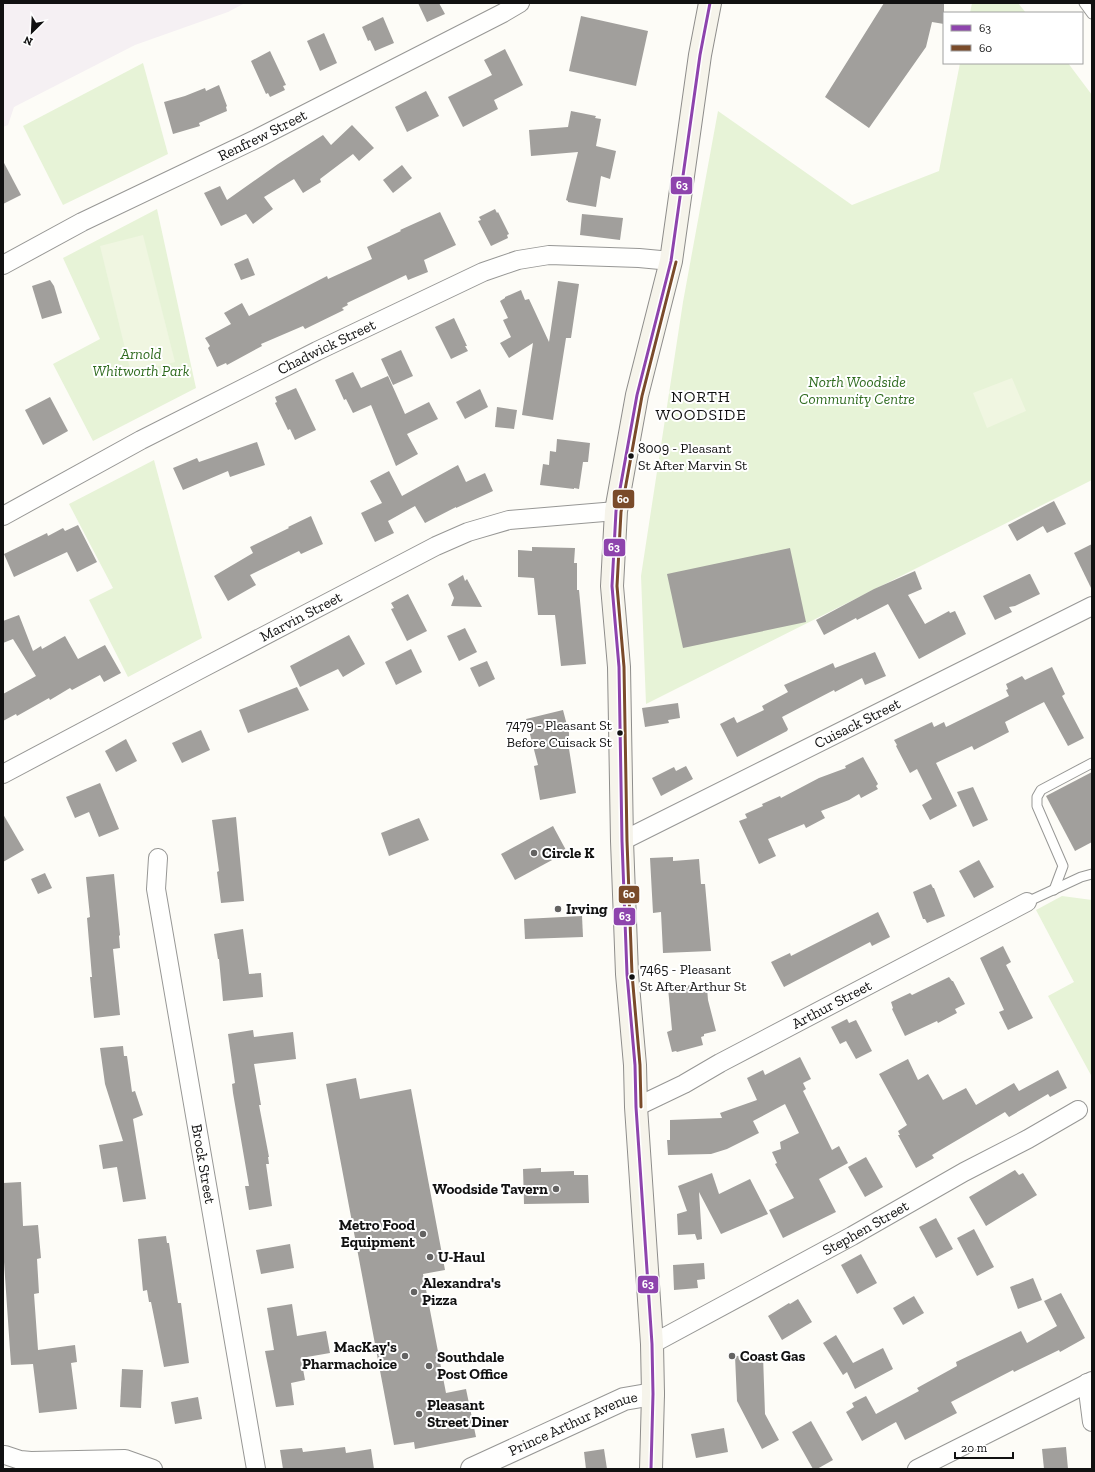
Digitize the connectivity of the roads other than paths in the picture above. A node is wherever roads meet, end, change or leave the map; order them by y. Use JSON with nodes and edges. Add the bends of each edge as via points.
{"nodes":[{"id":1,"x":520,"y":3,"type":"edge"},
{"id":2,"x":710,"y":3,"type":"edge"},
{"id":3,"x":1084,"y":3,"type":"edge"},
{"id":4,"x":1092,"y":14,"type":"edge"},
{"id":5,"x":671,"y":261,"type":"junction"},
{"id":6,"x":3,"y":265,"type":"edge"},
{"id":7,"x":616,"y":511,"type":"junction"},
{"id":8,"x":3,"y":516,"type":"edge"},
{"id":9,"x":1092,"y":606,"type":"edge"},
{"id":10,"x":1092,"y":763,"type":"edge"},
{"id":11,"x":3,"y":774,"type":"edge"},
{"id":12,"x":622,"y":841,"type":"junction"},
{"id":13,"x":158,"y":858,"type":"dead end"},
{"id":14,"x":1092,"y":874,"type":"edge"},
{"id":15,"x":1054,"y":890,"type":"junction"},
{"id":16,"x":1027,"y":902,"type":"joint"},
{"id":17,"x":636,"y":1107,"type":"junction"},
{"id":18,"x":1078,"y":1110,"type":"dead end"},
{"id":19,"x":652,"y":1344,"type":"junction"},
{"id":20,"x":1090,"y":1382,"type":"edge"},
{"id":21,"x":653,"y":1394,"type":"junction"},
{"id":22,"x":1092,"y":1422,"type":"edge"},
{"id":23,"x":4,"y":1454,"type":"edge"},
{"id":24,"x":153,"y":1469,"type":"edge"},
{"id":25,"x":256,"y":1469,"type":"edge"},
{"id":26,"x":472,"y":1469,"type":"edge"},
{"id":27,"x":651,"y":1469,"type":"edge"},
{"id":28,"x":917,"y":1469,"type":"edge"}],
"edges":[{"from":1,"to":6,"type":"street","name":"Renfrew Street","via":[[258,138],[82,222]]},
{"from":2,"to":5,"type":"main road","via":[[700,55]]},
{"from":3,"to":4,"type":"lane"},
{"from":5,"to":7,"type":"main road","via":[[637,395]]},
{"from":5,"to":8,"type":"street","name":"Chadwick Street","via":[[549,255],[518,260],[484,272],[310,354],[141,440]]},
{"from":7,"to":11,"type":"street","name":"Marvin Street","via":[[509,520],[468,532],[436,546]]},
{"from":7,"to":12,"type":"main road","via":[[612,586],[619,667]]},
{"from":9,"to":12,"type":"street","name":"Cuisack Street"},
{"from":10,"to":15,"type":"lane","via":[[1041,790],[1037,796],[1037,806],[1063,866]]},
{"from":12,"to":17,"type":"main road"},
{"from":13,"to":25,"type":"street","name":"Brock Street","via":[[156,889]]},
{"from":14,"to":15,"type":"lane"},
{"from":15,"to":16,"type":"lane"},
{"from":16,"to":17,"type":"street","name":"Arthur Street"},
{"from":17,"to":19,"type":"main road"},
{"from":18,"to":19,"type":"street","name":"Stephen Street"},
{"from":19,"to":21,"type":"main road"},
{"from":20,"to":22,"type":"street"},
{"from":20,"to":28,"type":"street"},
{"from":21,"to":26,"type":"street","name":"Prince Arthur Avenue","via":[[624,1399]]},
{"from":21,"to":27,"type":"main road"},
{"from":23,"to":24,"type":"street","via":[[31,1461],[125,1459]]}]}
